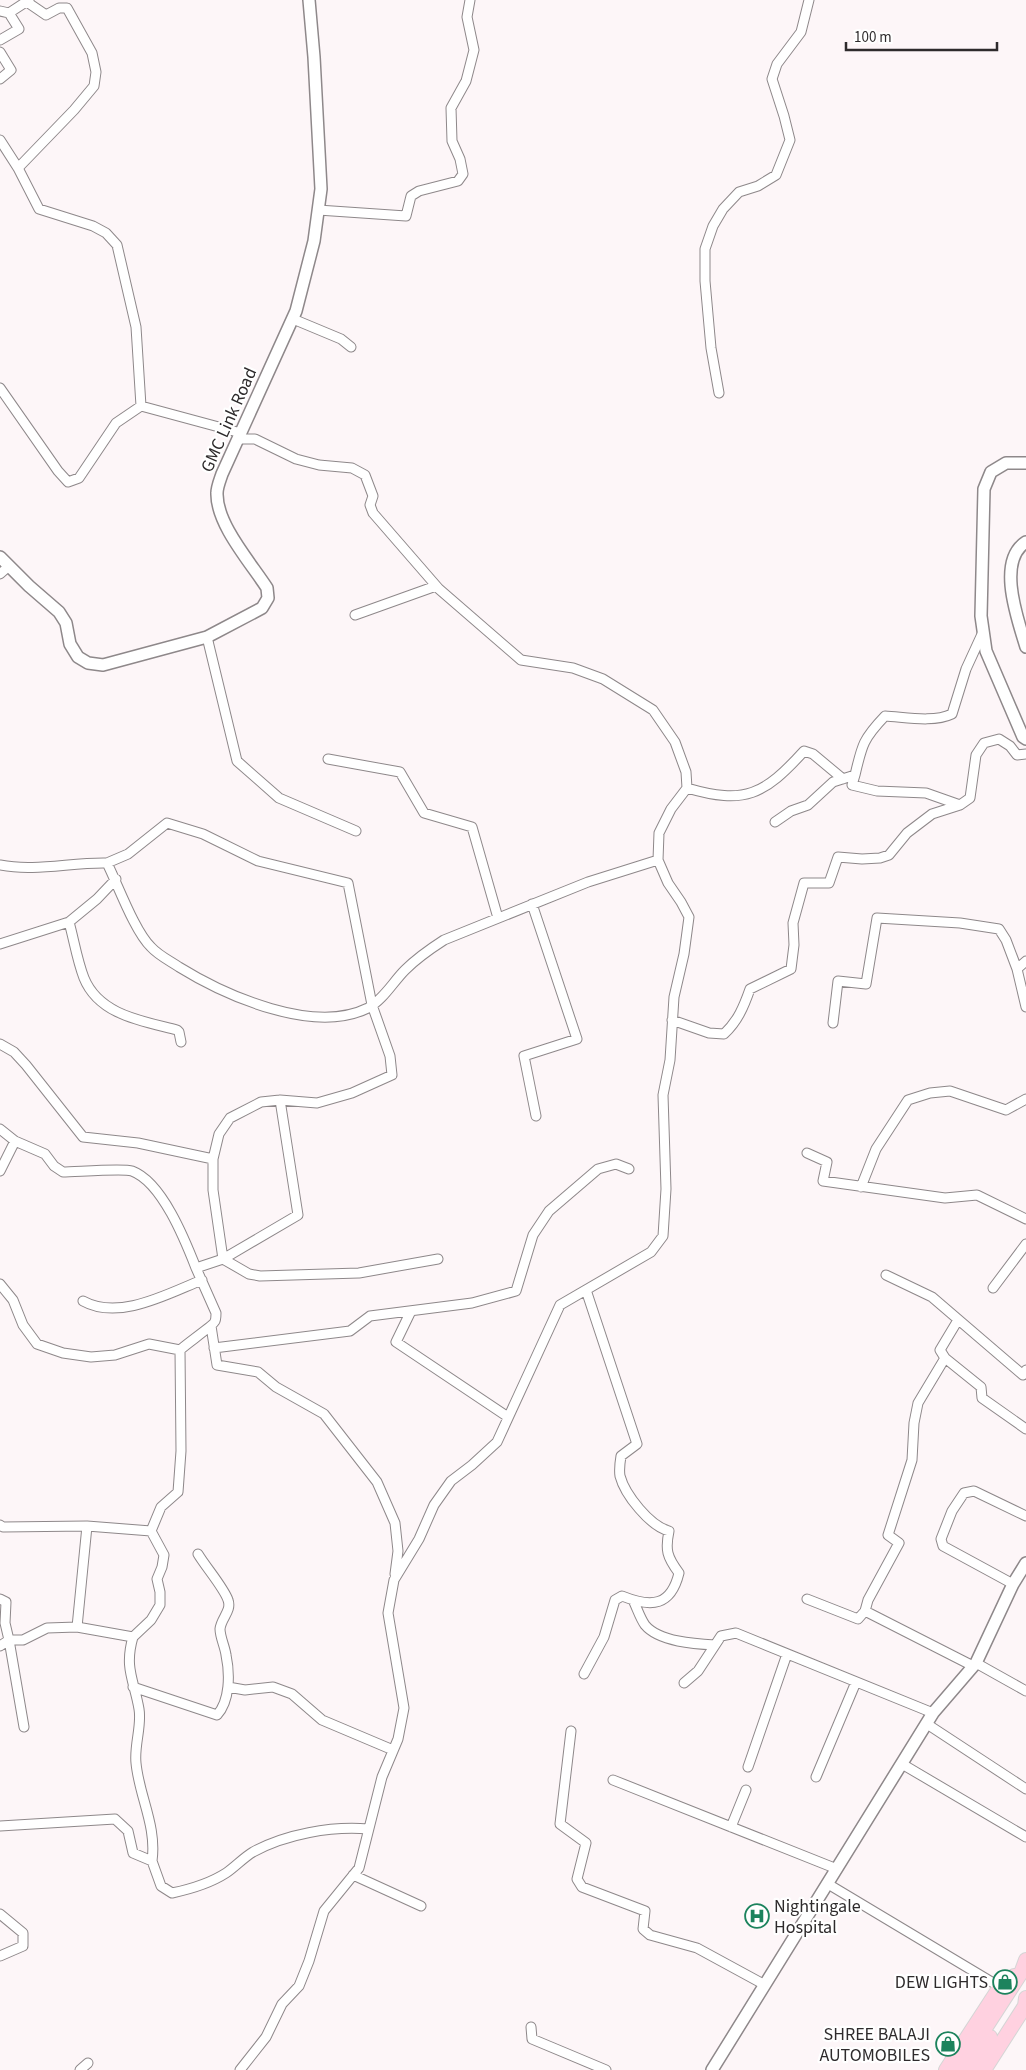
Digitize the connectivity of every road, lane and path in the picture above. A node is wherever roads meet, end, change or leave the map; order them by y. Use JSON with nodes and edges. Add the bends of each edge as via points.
{"nodes":[{"id":1,"x":309,"y":0,"type":"edge"},
{"id":2,"x":470,"y":0,"type":"edge"},
{"id":3,"x":809,"y":0,"type":"edge"},
{"id":4,"x":28,"y":1,"type":"edge"},
{"id":5,"x":5,"y":12,"type":"edge"},
{"id":6,"x":0,"y":40,"type":"edge"},
{"id":7,"x":0,"y":52,"type":"edge"},
{"id":8,"x":0,"y":79,"type":"edge"},
{"id":9,"x":0,"y":140,"type":"edge"},
{"id":10,"x":3,"y":150,"type":"edge"},
{"id":11,"x":18,"y":168,"type":"junction"},
{"id":12,"x":318,"y":210,"type":"junction"},
{"id":13,"x":292,"y":319,"type":"junction"},
{"id":14,"x":351,"y":347,"type":"dead end"},
{"id":15,"x":0,"y":388,"type":"edge"},
{"id":16,"x":719,"y":393,"type":"dead end"},
{"id":17,"x":141,"y":406,"type":"junction"},
{"id":18,"x":240,"y":436,"type":"junction"},
{"id":19,"x":1026,"y":463,"type":"edge"},
{"id":20,"x":1026,"y":542,"type":"edge"},
{"id":21,"x":0,"y":556,"type":"edge"},
{"id":22,"x":9,"y":566,"type":"junction"},
{"id":23,"x":0,"y":574,"type":"edge"},
{"id":24,"x":436,"y":586,"type":"junction"},
{"id":25,"x":355,"y":615,"type":"dead end"},
{"id":26,"x":983,"y":632,"type":"junction"},
{"id":27,"x":207,"y":637,"type":"junction"},
{"id":28,"x":1026,"y":647,"type":"edge"},
{"id":29,"x":1026,"y":739,"type":"edge"},
{"id":30,"x":1026,"y":754,"type":"edge"},
{"id":31,"x":328,"y":759,"type":"dead end"},
{"id":32,"x":855,"y":775,"type":"junction"},
{"id":33,"x":843,"y":778,"type":"junction"},
{"id":34,"x":687,"y":788,"type":"junction"},
{"id":35,"x":960,"y":805,"type":"junction"},
{"id":36,"x":776,"y":822,"type":"dead end"},
{"id":37,"x":356,"y":831,"type":"dead end"},
{"id":38,"x":658,"y":860,"type":"junction"},
{"id":39,"x":107,"y":863,"type":"junction"},
{"id":40,"x":0,"y":865,"type":"edge"},
{"id":41,"x":116,"y":880,"type":"junction"},
{"id":42,"x":532,"y":904,"type":"junction"},
{"id":43,"x":498,"y":918,"type":"junction"},
{"id":44,"x":69,"y":922,"type":"junction"},
{"id":45,"x":0,"y":944,"type":"edge"},
{"id":46,"x":1026,"y":962,"type":"edge"},
{"id":47,"x":1017,"y":969,"type":"junction"},
{"id":48,"x":372,"y":1005,"type":"junction"},
{"id":49,"x":1026,"y":1008,"type":"edge"},
{"id":50,"x":672,"y":1020,"type":"junction"},
{"id":51,"x":833,"y":1023,"type":"dead end"},
{"id":52,"x":181,"y":1042,"type":"dead end"},
{"id":53,"x":0,"y":1044,"type":"edge"},
{"id":54,"x":1026,"y":1099,"type":"edge"},
{"id":55,"x":280,"y":1100,"type":"junction"},
{"id":56,"x":536,"y":1116,"type":"dead end"},
{"id":57,"x":0,"y":1129,"type":"edge"},
{"id":58,"x":15,"y":1141,"type":"junction"},
{"id":59,"x":807,"y":1154,"type":"dead end"},
{"id":60,"x":213,"y":1159,"type":"junction"},
{"id":61,"x":629,"y":1169,"type":"dead end"},
{"id":62,"x":0,"y":1171,"type":"edge"},
{"id":63,"x":862,"y":1188,"type":"junction"},
{"id":64,"x":1026,"y":1219,"type":"edge"},
{"id":65,"x":1026,"y":1244,"type":"edge"},
{"id":66,"x":223,"y":1259,"type":"junction"},
{"id":67,"x":438,"y":1259,"type":"dead end"},
{"id":68,"x":196,"y":1268,"type":"junction"},
{"id":69,"x":886,"y":1275,"type":"dead end"},
{"id":70,"x":202,"y":1280,"type":"junction"},
{"id":71,"x":0,"y":1284,"type":"edge"},
{"id":72,"x":993,"y":1288,"type":"dead end"},
{"id":73,"x":586,"y":1290,"type":"junction"},
{"id":74,"x":83,"y":1301,"type":"dead end"},
{"id":75,"x":411,"y":1311,"type":"junction"},
{"id":76,"x":958,"y":1320,"type":"junction"},
{"id":77,"x":211,"y":1326,"type":"junction"},
{"id":78,"x":214,"y":1348,"type":"junction"},
{"id":79,"x":180,"y":1350,"type":"junction"},
{"id":80,"x":945,"y":1358,"type":"junction"},
{"id":81,"x":1026,"y":1370,"type":"edge"},
{"id":82,"x":508,"y":1418,"type":"junction"},
{"id":83,"x":1026,"y":1429,"type":"edge"},
{"id":84,"x":1026,"y":1516,"type":"edge"},
{"id":85,"x":0,"y":1525,"type":"edge"},
{"id":86,"x":87,"y":1526,"type":"junction"},
{"id":87,"x":151,"y":1531,"type":"junction"},
{"id":88,"x":198,"y":1554,"type":"dead end"},
{"id":89,"x":1026,"y":1563,"type":"edge"},
{"id":90,"x":394,"y":1580,"type":"junction"},
{"id":91,"x":1013,"y":1584,"type":"junction"},
{"id":92,"x":0,"y":1599,"type":"edge"},
{"id":93,"x":807,"y":1599,"type":"dead end"},
{"id":94,"x":633,"y":1600,"type":"junction"},
{"id":95,"x":866,"y":1611,"type":"junction"},
{"id":96,"x":77,"y":1627,"type":"junction"},
{"id":97,"x":133,"y":1638,"type":"junction"},
{"id":98,"x":9,"y":1640,"type":"junction"},
{"id":99,"x":715,"y":1645,"type":"junction"},
{"id":100,"x":0,"y":1646,"type":"edge"},
{"id":101,"x":787,"y":1654,"type":"junction"},
{"id":102,"x":975,"y":1664,"type":"junction"},
{"id":103,"x":584,"y":1674,"type":"dead end"},
{"id":104,"x":856,"y":1682,"type":"junction"},
{"id":105,"x":684,"y":1683,"type":"dead end"},
{"id":106,"x":228,"y":1686,"type":"junction"},
{"id":107,"x":133,"y":1687,"type":"junction"},
{"id":108,"x":1026,"y":1691,"type":"edge"},
{"id":109,"x":933,"y":1713,"type":"junction"},
{"id":110,"x":927,"y":1724,"type":"junction"},
{"id":111,"x":24,"y":1727,"type":"dead end"},
{"id":112,"x":571,"y":1731,"type":"dead end"},
{"id":113,"x":393,"y":1750,"type":"junction"},
{"id":114,"x":902,"y":1764,"type":"junction"},
{"id":115,"x":748,"y":1767,"type":"dead end"},
{"id":116,"x":816,"y":1777,"type":"dead end"},
{"id":117,"x":613,"y":1780,"type":"dead end"},
{"id":118,"x":746,"y":1790,"type":"dead end"},
{"id":119,"x":1026,"y":1790,"type":"edge"},
{"id":120,"x":0,"y":1826,"type":"edge"},
{"id":121,"x":731,"y":1827,"type":"junction"},
{"id":122,"x":368,"y":1829,"type":"junction"},
{"id":123,"x":1026,"y":1837,"type":"edge"},
{"id":124,"x":152,"y":1861,"type":"junction"},
{"id":125,"x":837,"y":1869,"type":"junction"},
{"id":126,"x":353,"y":1875,"type":"junction"},
{"id":127,"x":828,"y":1884,"type":"junction"},
{"id":128,"x":421,"y":1906,"type":"dead end"},
{"id":129,"x":0,"y":1914,"type":"edge"},
{"id":130,"x":0,"y":1956,"type":"edge"},
{"id":131,"x":1025,"y":1971,"type":"edge"},
{"id":132,"x":765,"y":1985,"type":"junction"},
{"id":133,"x":1016,"y":1998,"type":"edge"},
{"id":134,"x":531,"y":2027,"type":"dead end"},
{"id":135,"x":88,"y":2063,"type":"dead end"},
{"id":136,"x":80,"y":2070,"type":"edge"},
{"id":137,"x":240,"y":2070,"type":"edge"},
{"id":138,"x":606,"y":2070,"type":"edge"},
{"id":139,"x":712,"y":2070,"type":"edge"},
{"id":140,"x":946,"y":2070,"type":"edge"},
{"id":141,"x":958,"y":2070,"type":"edge"},
{"id":142,"x":969,"y":2070,"type":"edge"},
{"id":143,"x":984,"y":2070,"type":"edge"}],
"edges":[{"from":1,"to":12,"type":"street","name":"GMC Link Road","via":[[321,189]]},
{"from":2,"to":12,"type":"street","via":[[466,17],[474,50],[466,81],[451,108],[452,141],[463,174],[458,181],[411,196],[406,216]]},
{"from":3,"to":16,"type":"street","via":[[801,32],[777,64],[772,79],[790,140],[776,175],[739,192],[723,209],[705,249],[710,338]]},
{"from":4,"to":5,"type":"street"},
{"from":4,"to":11,"type":"street","via":[[46,15],[59,8],[67,8],[92,53],[96,72],[94,86]]},
{"from":5,"to":6,"type":"street","via":[[19,28]]},
{"from":7,"to":8,"type":"street","via":[[11,70]]},
{"from":9,"to":10,"type":"street"},
{"from":10,"to":11,"type":"street"},
{"from":11,"to":17,"type":"street","via":[[39,209],[93,226],[117,245],[136,327]]},
{"from":12,"to":13,"type":"street","name":"GMC Link Road","via":[[314,241]]},
{"from":13,"to":14,"type":"street","via":[[326,332]]},
{"from":13,"to":18,"type":"street","name":"GMC Link Road"},
{"from":15,"to":17,"type":"street","via":[[68,482],[78,478],[116,423]]},
{"from":17,"to":18,"type":"street"},
{"from":18,"to":24,"type":"street","via":[[255,439],[296,459],[352,468],[365,475],[373,496],[370,509]]},
{"from":18,"to":27,"type":"street","name":"GMC Link Road","via":[[222,474],[217,492],[218,508],[227,528],[268,588],[268,598],[262,608]]},
{"from":19,"to":26,"type":"street","via":[[1006,463],[990,472],[984,488]]},
{"from":20,"to":28,"type":"street","via":[[1020,546],[1010,570],[1015,608]]},
{"from":21,"to":22,"type":"street","name":"GMC Link Road"},
{"from":22,"to":23,"type":"street"},
{"from":22,"to":27,"type":"street","name":"GMC Link Road","via":[[59,612],[66,622],[70,644],[78,657],[88,664],[103,664]]},
{"from":24,"to":25,"type":"street"},
{"from":24,"to":34,"type":"street","via":[[522,660],[573,668],[604,679],[653,710],[675,742],[686,772]]},
{"from":26,"to":29,"type":"street","via":[[986,651]]},
{"from":26,"to":32,"type":"street","via":[[966,669],[952,714],[924,718],[885,716],[868,733]]},
{"from":27,"to":37,"type":"street","via":[[237,761],[279,798]]},
{"from":30,"to":35,"type":"street","via":[[1018,755],[999,739],[984,743],[976,755],[970,798]]},
{"from":31,"to":43,"type":"street","via":[[400,772],[424,813],[472,827]]},
{"from":32,"to":33,"type":"street"},
{"from":32,"to":35,"type":"street","via":[[852,785],[878,791],[926,793]]},
{"from":33,"to":34,"type":"street","via":[[813,754],[804,751],[775,782],[751,794],[730,796]]},
{"from":33,"to":36,"type":"street","via":[[833,782],[808,805],[791,811]]},
{"from":34,"to":38,"type":"street","via":[[659,833]]},
{"from":35,"to":50,"type":"street","via":[[932,814],[907,833],[889,855],[862,859],[838,857],[829,883],[804,883],[792,923],[791,969],[750,989],[741,1012],[724,1034],[709,1033]]},
{"from":38,"to":42,"type":"street"},
{"from":38,"to":50,"type":"street","via":[[689,917]]},
{"from":39,"to":40,"type":"street","via":[[16,868]]},
{"from":39,"to":41,"type":"street"},
{"from":39,"to":48,"type":"street","via":[[128,854],[167,823],[203,834],[258,861],[348,883]]},
{"from":41,"to":44,"type":"street","via":[[98,900]]},
{"from":41,"to":48,"type":"street","via":[[150,947],[192,975],[235,996],[271,1010],[326,1017],[349,1015]]},
{"from":42,"to":43,"type":"street"},
{"from":42,"to":56,"type":"street","via":[[577,1040],[524,1056]]},
{"from":43,"to":48,"type":"street","via":[[427,950]]},
{"from":44,"to":45,"type":"street"},
{"from":44,"to":52,"type":"street","via":[[84,979],[99,1000],[136,1020],[177,1030]]},
{"from":46,"to":47,"type":"street"},
{"from":47,"to":49,"type":"street"},
{"from":47,"to":51,"type":"street","via":[[999,929],[877,918],[866,984],[838,981]]},
{"from":48,"to":55,"type":"street","via":[[390,1056],[392,1075],[352,1093],[317,1103]]},
{"from":50,"to":73,"type":"street","via":[[670,1060],[663,1095],[666,1189],[663,1236],[651,1252]]},
{"from":53,"to":60,"type":"street","via":[[26,1064],[83,1137],[138,1143]]},
{"from":54,"to":63,"type":"street","via":[[1006,1110],[950,1091],[908,1100],[876,1149]]},
{"from":55,"to":60,"type":"street","via":[[261,1102],[230,1118],[219,1134]]},
{"from":55,"to":66,"type":"street","via":[[298,1215]]},
{"from":57,"to":58,"type":"street"},
{"from":58,"to":62,"type":"street"},
{"from":58,"to":68,"type":"street","via":[[45,1154],[63,1172],[131,1171],[152,1185],[187,1244]]},
{"from":59,"to":63,"type":"street","via":[[827,1162],[823,1181]]},
{"from":60,"to":66,"type":"street","via":[[213,1190]]},
{"from":61,"to":75,"type":"street","via":[[616,1164],[598,1169],[549,1211],[534,1235],[516,1291],[472,1303]]},
{"from":63,"to":64,"type":"street","via":[[945,1198],[977,1194]]},
{"from":65,"to":72,"type":"street"},
{"from":66,"to":67,"type":"street","via":[[249,1274],[260,1276],[359,1273]]},
{"from":66,"to":68,"type":"street"},
{"from":68,"to":70,"type":"street"},
{"from":69,"to":76,"type":"street","via":[[932,1298]]},
{"from":70,"to":74,"type":"street","via":[[136,1304],[112,1309]]},
{"from":70,"to":77,"type":"street","via":[[216,1312],[216,1321]]},
{"from":71,"to":79,"type":"street","via":[[13,1300],[23,1325],[37,1344],[63,1353],[91,1357],[115,1355],[149,1344]]},
{"from":73,"to":82,"type":"street","via":[[560,1305]]},
{"from":73,"to":94,"type":"street","via":[[637,1444],[621,1456],[620,1476],[634,1504],[661,1529],[669,1531],[665,1546],[679,1573],[676,1587],[667,1599],[656,1602]]},
{"from":75,"to":78,"type":"street","via":[[370,1316],[350,1331]]},
{"from":75,"to":82,"type":"street","via":[[396,1342]]},
{"from":76,"to":80,"type":"street","via":[[940,1350]]},
{"from":76,"to":81,"type":"street","via":[[1022,1375]]},
{"from":77,"to":78,"type":"street"},
{"from":77,"to":79,"type":"street"},
{"from":78,"to":90,"type":"street","via":[[217,1365],[258,1372],[276,1387],[324,1414],[346,1441],[377,1482],[395,1523],[398,1551]]},
{"from":79,"to":87,"type":"street","via":[[178,1492],[161,1507]]},
{"from":80,"to":83,"type":"street","via":[[982,1387],[982,1398]]},
{"from":80,"to":95,"type":"street","via":[[918,1403],[912,1460],[888,1535],[898,1543],[868,1600]]},
{"from":82,"to":90,"type":"street","via":[[497,1442],[451,1481],[434,1505],[419,1539]]},
{"from":84,"to":91,"type":"street","via":[[974,1491],[964,1493],[952,1511],[941,1539],[943,1546]]},
{"from":85,"to":86,"type":"street"},
{"from":86,"to":87,"type":"street"},
{"from":86,"to":96,"type":"street"},
{"from":87,"to":97,"type":"street","via":[[164,1555],[157,1579],[160,1605],[151,1620]]},
{"from":88,"to":106,"type":"street","via":[[228,1600],[228,1611],[221,1621],[220,1631],[227,1657]]},
{"from":89,"to":91,"type":"street"},
{"from":90,"to":113,"type":"street","via":[[388,1612],[404,1708]]},
{"from":91,"to":102,"type":"street"},
{"from":92,"to":98,"type":"street","via":[[6,1602],[5,1623]]},
{"from":93,"to":95,"type":"street","via":[[858,1620]]},
{"from":94,"to":99,"type":"street","via":[[646,1626],[654,1631],[680,1642]]},
{"from":94,"to":103,"type":"street","via":[[622,1596],[615,1600],[604,1637]]},
{"from":95,"to":102,"type":"street"},
{"from":96,"to":97,"type":"street"},
{"from":96,"to":98,"type":"street","via":[[47,1628],[23,1640]]},
{"from":97,"to":107,"type":"street","via":[[128,1655]]},
{"from":98,"to":100,"type":"street"},
{"from":98,"to":111,"type":"street"},
{"from":99,"to":101,"type":"street","via":[[721,1636],[736,1633]]},
{"from":99,"to":105,"type":"street","via":[[698,1671]]},
{"from":101,"to":104,"type":"street"},
{"from":101,"to":115,"type":"street"},
{"from":102,"to":108,"type":"street"},
{"from":102,"to":109,"type":"street"},
{"from":104,"to":109,"type":"street"},
{"from":104,"to":116,"type":"street"},
{"from":106,"to":107,"type":"street","via":[[224,1708],[217,1715]]},
{"from":106,"to":113,"type":"street","via":[[245,1690],[273,1687],[292,1694],[322,1720]]},
{"from":107,"to":124,"type":"street","via":[[139,1710],[136,1764],[150,1820]]},
{"from":109,"to":110,"type":"street"},
{"from":110,"to":114,"type":"street"},
{"from":110,"to":119,"type":"street"},
{"from":112,"to":132,"type":"street","via":[[560,1824],[586,1844],[577,1879],[582,1887],[645,1911],[644,1929],[650,1935],[697,1948]]},
{"from":113,"to":122,"type":"street"},
{"from":114,"to":123,"type":"street"},
{"from":114,"to":125,"type":"street"},
{"from":117,"to":121,"type":"street"},
{"from":118,"to":121,"type":"street"},
{"from":120,"to":124,"type":"street","via":[[114,1819],[128,1831],[133,1852]]},
{"from":121,"to":125,"type":"street"},
{"from":122,"to":124,"type":"street","via":[[321,1831],[286,1839],[253,1852],[226,1874],[196,1888],[172,1893],[161,1886]]},
{"from":122,"to":126,"type":"street","via":[[359,1868]]},
{"from":125,"to":127,"type":"street"},
{"from":126,"to":128,"type":"street"},
{"from":126,"to":137,"type":"street","via":[[324,1911],[299,1986],[282,2004],[266,2037]]},
{"from":127,"to":132,"type":"street"},
{"from":127,"to":133,"type":"street"},
{"from":129,"to":130,"type":"street","via":[[23,1933],[23,1946]]},
{"from":131,"to":133,"type":"main road"},
{"from":132,"to":139,"type":"street"},
{"from":133,"to":140,"type":"main road"},
{"from":133,"to":141,"type":"main road"},
{"from":133,"to":142,"type":"main road"},
{"from":133,"to":143,"type":"main road"},
{"from":134,"to":138,"type":"street","via":[[532,2039]]},
{"from":135,"to":136,"type":"street"}]}
